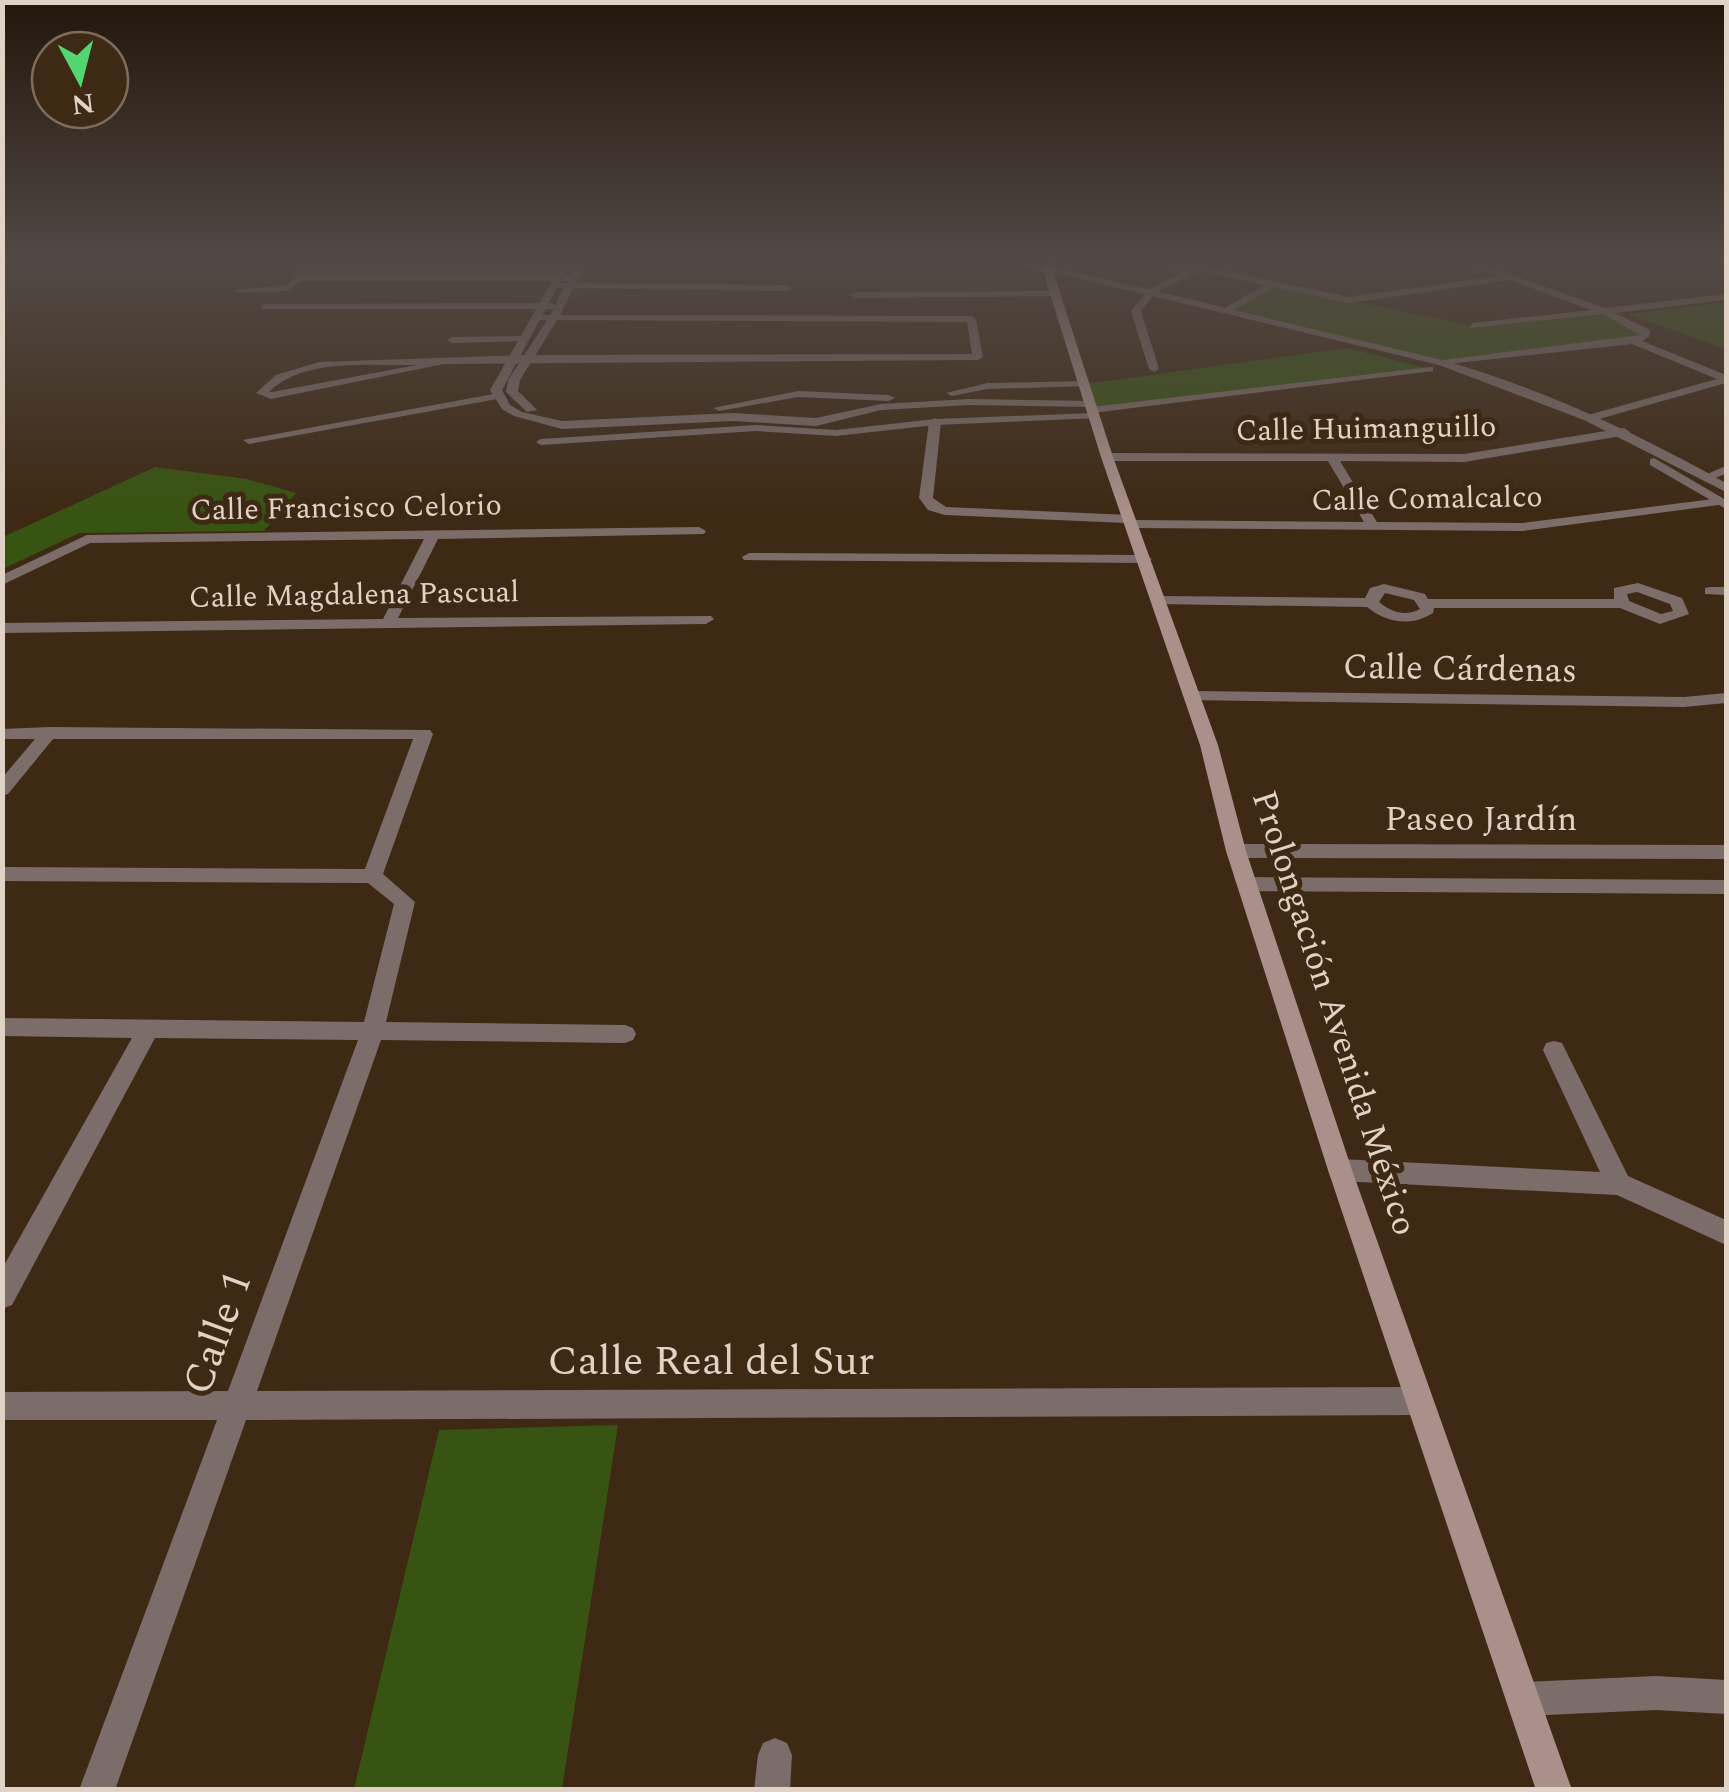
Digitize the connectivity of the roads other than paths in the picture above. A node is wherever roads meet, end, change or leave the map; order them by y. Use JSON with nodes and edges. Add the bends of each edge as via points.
{"nodes":[{"id":1,"x":523,"y":346,"type":"edge"},
{"id":2,"x":529,"y":346,"type":"edge"},
{"id":3,"x":976,"y":346,"type":"edge"},
{"id":4,"x":1073,"y":346,"type":"edge"},
{"id":5,"x":1147,"y":346,"type":"edge"},
{"id":6,"x":1354,"y":346,"type":"edge"},
{"id":7,"x":1358,"y":346,"type":"edge"},
{"id":8,"x":1596,"y":346,"type":"edge"},
{"id":9,"x":1643,"y":346,"type":"edge"},
{"id":10,"x":522,"y":355,"type":"junction"},
{"id":11,"x":1392,"y":355,"type":"junction"},
{"id":12,"x":439,"y":364,"type":"junction"},
{"id":13,"x":1436,"y":366,"type":"junction"},
{"id":14,"x":1154,"y":369,"type":"dead end"},
{"id":15,"x":1726,"y":379,"type":"edge"},
{"id":16,"x":1084,"y":384,"type":"junction"},
{"id":17,"x":499,"y":396,"type":"junction"},
{"id":18,"x":1092,"y":410,"type":"junction"},
{"id":19,"x":1592,"y":417,"type":"junction"},
{"id":20,"x":934,"y":422,"type":"junction"},
{"id":21,"x":1624,"y":432,"type":"junction"},
{"id":22,"x":1607,"y":436,"type":"junction"},
{"id":23,"x":249,"y":440,"type":"dead end"},
{"id":24,"x":541,"y":442,"type":"dead end"},
{"id":25,"x":1107,"y":456,"type":"junction"},
{"id":26,"x":1332,"y":458,"type":"junction"},
{"id":27,"x":1726,"y":470,"type":"edge"},
{"id":28,"x":1706,"y":476,"type":"junction"},
{"id":29,"x":1725,"y":498,"type":"edge"},
{"id":30,"x":1131,"y":522,"type":"junction"},
{"id":31,"x":1373,"y":526,"type":"junction"},
{"id":32,"x":699,"y":531,"type":"dead end"},
{"id":33,"x":433,"y":534,"type":"junction"},
{"id":34,"x":749,"y":557,"type":"dead end"},
{"id":35,"x":1144,"y":559,"type":"junction"},
{"id":36,"x":2,"y":581,"type":"edge"},
{"id":37,"x":1158,"y":600,"type":"junction"},
{"id":38,"x":1371,"y":603,"type":"junction"},
{"id":39,"x":1426,"y":603,"type":"junction"},
{"id":40,"x":1622,"y":604,"type":"dead end"},
{"id":41,"x":706,"y":619,"type":"dead end"},
{"id":42,"x":388,"y":621,"type":"junction"},
{"id":43,"x":6,"y":631,"type":"edge"},
{"id":44,"x":1192,"y":696,"type":"junction"},
{"id":45,"x":1726,"y":698,"type":"edge"},
{"id":46,"x":50,"y":732,"type":"junction"},
{"id":47,"x":2,"y":734,"type":"edge"},
{"id":48,"x":2,"y":790,"type":"edge"},
{"id":49,"x":1236,"y":850,"type":"junction"},
{"id":50,"x":1473,"y":851,"type":"junction"},
{"id":51,"x":1572,"y":852,"type":"junction"},
{"id":52,"x":1726,"y":852,"type":"edge"},
{"id":53,"x":1693,"y":853,"type":"junction"},
{"id":54,"x":2,"y":874,"type":"edge"},
{"id":55,"x":372,"y":876,"type":"junction"},
{"id":56,"x":1248,"y":884,"type":"junction"},
{"id":57,"x":1488,"y":886,"type":"junction"},
{"id":58,"x":1593,"y":887,"type":"junction"},
{"id":59,"x":1723,"y":887,"type":"edge"},
{"id":60,"x":2,"y":1027,"type":"edge"},
{"id":61,"x":148,"y":1029,"type":"junction"},
{"id":62,"x":373,"y":1031,"type":"junction"},
{"id":63,"x":625,"y":1034,"type":"dead end"},
{"id":64,"x":1554,"y":1050,"type":"dead end"},
{"id":65,"x":1340,"y":1170,"type":"junction"},
{"id":66,"x":1619,"y":1184,"type":"junction"},
{"id":67,"x":1726,"y":1232,"type":"edge"},
{"id":68,"x":2,"y":1296,"type":"edge"},
{"id":69,"x":1419,"y":1401,"type":"junction"},
{"id":70,"x":234,"y":1405,"type":"junction"},
{"id":71,"x":2,"y":1406,"type":"edge"},
{"id":72,"x":1726,"y":1697,"type":"edge"},
{"id":73,"x":1524,"y":1699,"type":"junction"},
{"id":74,"x":97,"y":1790,"type":"edge"},
{"id":75,"x":1554,"y":1790,"type":"edge"}],
"edges":[{"from":1,"to":10,"type":"street"},
{"from":2,"to":10,"type":"street"},
{"from":3,"to":10,"type":"street","via":[[977,354]]},
{"from":4,"to":16,"type":"main road","name":"Prolongación Avenida México"},
{"from":5,"to":14,"type":"street"},
{"from":6,"to":11,"type":"street"},
{"from":7,"to":11,"type":"street"},
{"from":8,"to":13,"type":"street"},
{"from":9,"to":15,"type":"street"},
{"from":10,"to":12,"type":"street"},
{"from":10,"to":16,"type":"street","via":[[512,392],[533,412],[563,416],[723,408],[798,394],[881,398]]},
{"from":10,"to":17,"type":"street","via":[[500,379]]},
{"from":11,"to":13,"type":"street"},
{"from":12,"to":12,"type":"street","via":[[319,366],[287,374],[262,393]]},
{"from":13,"to":18,"type":"lane"},
{"from":13,"to":19,"type":"street"},
{"from":13,"to":22,"type":"street"},
{"from":15,"to":19,"type":"street"},
{"from":16,"to":18,"type":"main road","name":"Prolongación Avenida México"},
{"from":17,"to":18,"type":"street","via":[[518,414],[562,425],[733,417],[816,422],[898,406],[970,402]]},
{"from":17,"to":23,"type":"street"},
{"from":18,"to":20,"type":"lane"},
{"from":18,"to":25,"type":"main road","name":"Prolongación Avenida México"},
{"from":19,"to":21,"type":"street"},
{"from":20,"to":24,"type":"lane","via":[[836,432],[756,428]]},
{"from":20,"to":30,"type":"street","name":"Calle Comalcalco","via":[[926,498],[933,507]]},
{"from":21,"to":22,"type":"street","name":"Calle Huimanguillo"},
{"from":21,"to":28,"type":"street"},
{"from":22,"to":26,"type":"street","name":"Calle Huimanguillo","via":[[1464,458]]},
{"from":22,"to":29,"type":"street"},
{"from":25,"to":26,"type":"street","name":"Calle Huimanguillo"},
{"from":25,"to":30,"type":"main road","name":"Prolongación Avenida México"},
{"from":26,"to":31,"type":"street"},
{"from":27,"to":28,"type":"street"},
{"from":28,"to":29,"type":"street"},
{"from":29,"to":31,"type":"street","name":"Calle Comalcalco","via":[[1523,527]]},
{"from":30,"to":31,"type":"street","name":"Calle Comalcalco"},
{"from":30,"to":35,"type":"main road","name":"Prolongación Avenida México"},
{"from":32,"to":33,"type":"street","name":"Calle Francisco Celorio"},
{"from":33,"to":36,"type":"street","name":"Calle Francisco Celorio","via":[[87,539]]},
{"from":33,"to":42,"type":"street"},
{"from":34,"to":35,"type":"street"},
{"from":35,"to":37,"type":"main road","name":"Prolongación Avenida México"},
{"from":37,"to":38,"type":"street"},
{"from":37,"to":44,"type":"main road","name":"Prolongación Avenida México"},
{"from":38,"to":39,"type":"street","via":[[1375,591],[1396,588]]},
{"from":38,"to":39,"type":"street","via":[[1388,615],[1414,618],[1423,615]]},
{"from":39,"to":40,"type":"street"},
{"from":41,"to":42,"type":"street","name":"Calle Magdalena Pascual"},
{"from":42,"to":43,"type":"street","name":"Calle Magdalena Pascual"},
{"from":44,"to":45,"type":"street","name":"Calle Cárdenas"},
{"from":44,"to":49,"type":"main road","name":"Prolongación Avenida México"},
{"from":46,"to":47,"type":"street"},
{"from":46,"to":48,"type":"street"},
{"from":46,"to":55,"type":"street","via":[[424,734]]},
{"from":49,"to":50,"type":"street","name":"Paseo Jardín"},
{"from":49,"to":56,"type":"main road","name":"Prolongación Avenida México"},
{"from":50,"to":51,"type":"street","name":"Paseo Jardín"},
{"from":50,"to":57,"type":"street"},
{"from":51,"to":53,"type":"street","name":"Paseo Jardín"},
{"from":51,"to":58,"type":"street"},
{"from":52,"to":53,"type":"street","name":"Paseo Jardín"},
{"from":53,"to":59,"type":"street"},
{"from":54,"to":55,"type":"street"},
{"from":55,"to":62,"type":"street","name":"Calle 1","via":[[405,902]]},
{"from":56,"to":57,"type":"street","name":"Paseo Jardín"},
{"from":56,"to":65,"type":"main road","name":"Prolongación Avenida México"},
{"from":57,"to":58,"type":"street","name":"Paseo Jardín"},
{"from":58,"to":59,"type":"street","name":"Paseo Jardín"},
{"from":60,"to":61,"type":"street"},
{"from":61,"to":62,"type":"street"},
{"from":61,"to":68,"type":"street"},
{"from":62,"to":63,"type":"street"},
{"from":62,"to":70,"type":"street","name":"Calle 1"},
{"from":64,"to":66,"type":"street"},
{"from":65,"to":66,"type":"street"},
{"from":65,"to":69,"type":"main road","name":"Prolongación Avenida México"},
{"from":66,"to":67,"type":"street"},
{"from":69,"to":70,"type":"street","name":"Calle Real del Sur"},
{"from":69,"to":73,"type":"main road","name":"Prolongación Avenida México"},
{"from":70,"to":71,"type":"street","name":"Calle Real del Sur"},
{"from":70,"to":74,"type":"street","name":"Calle 1"},
{"from":72,"to":73,"type":"street"},
{"from":73,"to":75,"type":"main road","name":"Prolongación Avenida México"}]}
